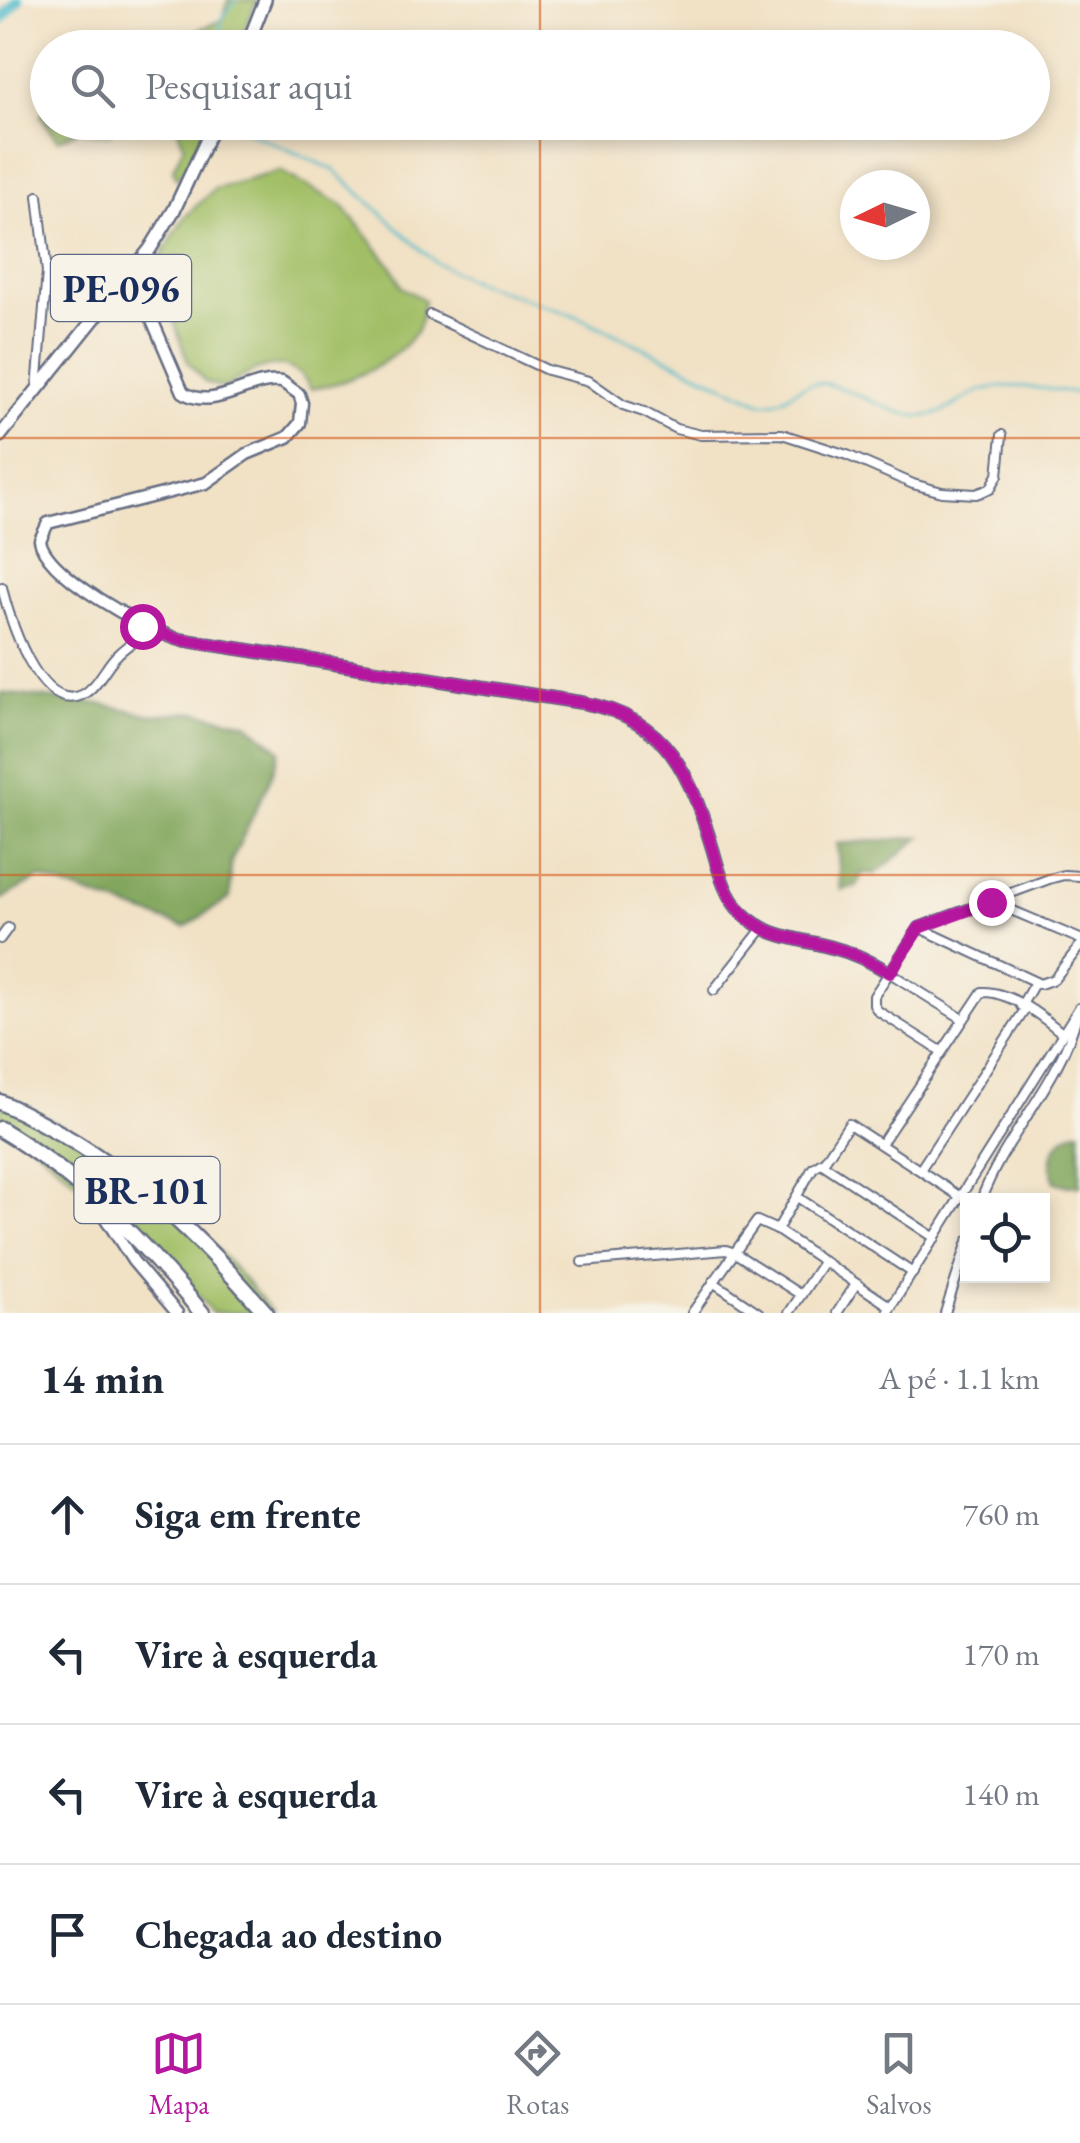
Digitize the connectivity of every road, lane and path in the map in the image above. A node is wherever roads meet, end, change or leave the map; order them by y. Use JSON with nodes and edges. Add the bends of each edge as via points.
{"nodes":[{"id":1,"x":265,"y":0,"type":"edge"},
{"id":2,"x":253,"y":30,"type":"edge"},
{"id":3,"x":207,"y":140,"type":"edge"},
{"id":4,"x":38,"y":196,"type":"dead end"},
{"id":5,"x":125,"y":282,"type":"junction"},
{"id":6,"x":430,"y":315,"type":"dead end"},
{"id":7,"x":37,"y":389,"type":"junction"},
{"id":8,"x":1002,"y":435,"type":"dead end"},
{"id":9,"x":0,"y":436,"type":"edge"},
{"id":10,"x":2,"y":587,"type":"edge"},
{"id":11,"x":149,"y":630,"type":"junction"},
{"id":12,"x":1080,"y":876,"type":"edge"},
{"id":13,"x":991,"y":902,"type":"junction"},
{"id":14,"x":8,"y":928,"type":"dead end"},
{"id":15,"x":919,"y":928,"type":"junction"},
{"id":16,"x":762,"y":929,"type":"junction"},
{"id":17,"x":0,"y":939,"type":"edge"},
{"id":18,"x":1080,"y":942,"type":"edge"},
{"id":19,"x":890,"y":973,"type":"junction"},
{"id":20,"x":1035,"y":982,"type":"junction"},
{"id":21,"x":714,"y":990,"type":"dead end"},
{"id":22,"x":1024,"y":1007,"type":"junction"},
{"id":23,"x":1079,"y":1007,"type":"edge"},
{"id":24,"x":963,"y":1019,"type":"junction"},
{"id":25,"x":1062,"y":1034,"type":"junction"},
{"id":26,"x":942,"y":1051,"type":"junction"},
{"id":27,"x":0,"y":1102,"type":"edge"},
{"id":28,"x":0,"y":1130,"type":"edge"},
{"id":29,"x":881,"y":1144,"type":"junction"},
{"id":30,"x":822,"y":1163,"type":"junction"},
{"id":31,"x":920,"y":1170,"type":"junction"},
{"id":32,"x":87,"y":1190,"type":"junction"},
{"id":33,"x":984,"y":1193,"type":"edge"},
{"id":34,"x":959,"y":1196,"type":"junction"},
{"id":35,"x":797,"y":1198,"type":"junction"},
{"id":36,"x":777,"y":1230,"type":"junction"},
{"id":37,"x":934,"y":1238,"type":"junction"},
{"id":38,"x":735,"y":1252,"type":"junction"},
{"id":39,"x":582,"y":1262,"type":"dead end"},
{"id":40,"x":823,"y":1262,"type":"junction"},
{"id":41,"x":960,"y":1265,"type":"edge"},
{"id":42,"x":913,"y":1273,"type":"junction"},
{"id":43,"x":713,"y":1282,"type":"junction"},
{"id":44,"x":856,"y":1284,"type":"junction"},
{"id":45,"x":800,"y":1295,"type":"junction"},
{"id":46,"x":889,"y":1310,"type":"edge"},
{"id":47,"x":172,"y":1311,"type":"edge"},
{"id":48,"x":202,"y":1313,"type":"edge"},
{"id":49,"x":266,"y":1313,"type":"edge"},
{"id":50,"x":692,"y":1313,"type":"edge"},
{"id":51,"x":759,"y":1313,"type":"edge"},
{"id":52,"x":789,"y":1313,"type":"edge"},
{"id":53,"x":837,"y":1313,"type":"edge"},
{"id":54,"x":944,"y":1313,"type":"edge"}],
"edges":[{"from":1,"to":2,"type":"main road"},
{"from":3,"to":5,"type":"main road","number":"PE-096","via":[[174,210]]},
{"from":4,"to":7,"type":"street","via":[[47,272]]},
{"from":5,"to":7,"type":"main road","number":"PE-096"},
{"from":5,"to":11,"type":"street","via":[[144,301],[188,395],[205,400],[273,381],[291,386],[302,403],[295,430],[217,478],[58,519],[45,528],[45,556]]},
{"from":6,"to":8,"type":"street","via":[[547,370],[590,381],[676,429],[782,434],[942,492],[990,489]]},
{"from":7,"to":9,"type":"main road","number":"PE-096"},
{"from":10,"to":11,"type":"street","via":[[35,670],[67,698],[90,690],[116,656]]},
{"from":11,"to":16,"type":"street","via":[[584,703],[627,717],[656,735],[679,762],[730,896]]},
{"from":12,"to":13,"type":"street","via":[[1050,879]]},
{"from":13,"to":15,"type":"street"},
{"from":13,"to":18,"type":"street"},
{"from":14,"to":17,"type":"street"},
{"from":15,"to":19,"type":"street"},
{"from":15,"to":20,"type":"street"},
{"from":16,"to":19,"type":"street","via":[[852,953]]},
{"from":16,"to":21,"type":"street"},
{"from":18,"to":20,"type":"street","via":[[1050,983]]},
{"from":19,"to":24,"type":"street"},
{"from":19,"to":26,"type":"street","via":[[874,996],[875,1008]]},
{"from":20,"to":22,"type":"street"},
{"from":22,"to":24,"type":"street","via":[[982,992]]},
{"from":22,"to":25,"type":"street"},
{"from":22,"to":31,"type":"street"},
{"from":23,"to":25,"type":"street"},
{"from":23,"to":33,"type":"street","via":[[1062,1061]]},
{"from":24,"to":26,"type":"street"},
{"from":25,"to":34,"type":"street"},
{"from":26,"to":29,"type":"street"},
{"from":27,"to":49,"type":"highway","number":"BR-101","via":[[68,1136],[151,1194]]},
{"from":28,"to":32,"type":"highway","number":"BR-101"},
{"from":29,"to":30,"type":"street","via":[[849,1124]]},
{"from":29,"to":31,"type":"street"},
{"from":30,"to":35,"type":"street"},
{"from":30,"to":37,"type":"street"},
{"from":31,"to":34,"type":"street"},
{"from":32,"to":47,"type":"street"},
{"from":32,"to":48,"type":"highway","number":"BR-101"},
{"from":34,"to":37,"type":"street"},
{"from":35,"to":36,"type":"street"},
{"from":35,"to":42,"type":"street"},
{"from":36,"to":38,"type":"street","via":[[754,1222]]},
{"from":36,"to":40,"type":"street"},
{"from":37,"to":42,"type":"street"},
{"from":38,"to":39,"type":"street"},
{"from":38,"to":43,"type":"street"},
{"from":38,"to":45,"type":"street"},
{"from":40,"to":44,"type":"street"},
{"from":40,"to":45,"type":"street"},
{"from":41,"to":54,"type":"street"},
{"from":42,"to":46,"type":"street"},
{"from":43,"to":50,"type":"street"},
{"from":43,"to":51,"type":"street"},
{"from":44,"to":46,"type":"street"},
{"from":44,"to":53,"type":"street"},
{"from":45,"to":52,"type":"street"}]}
